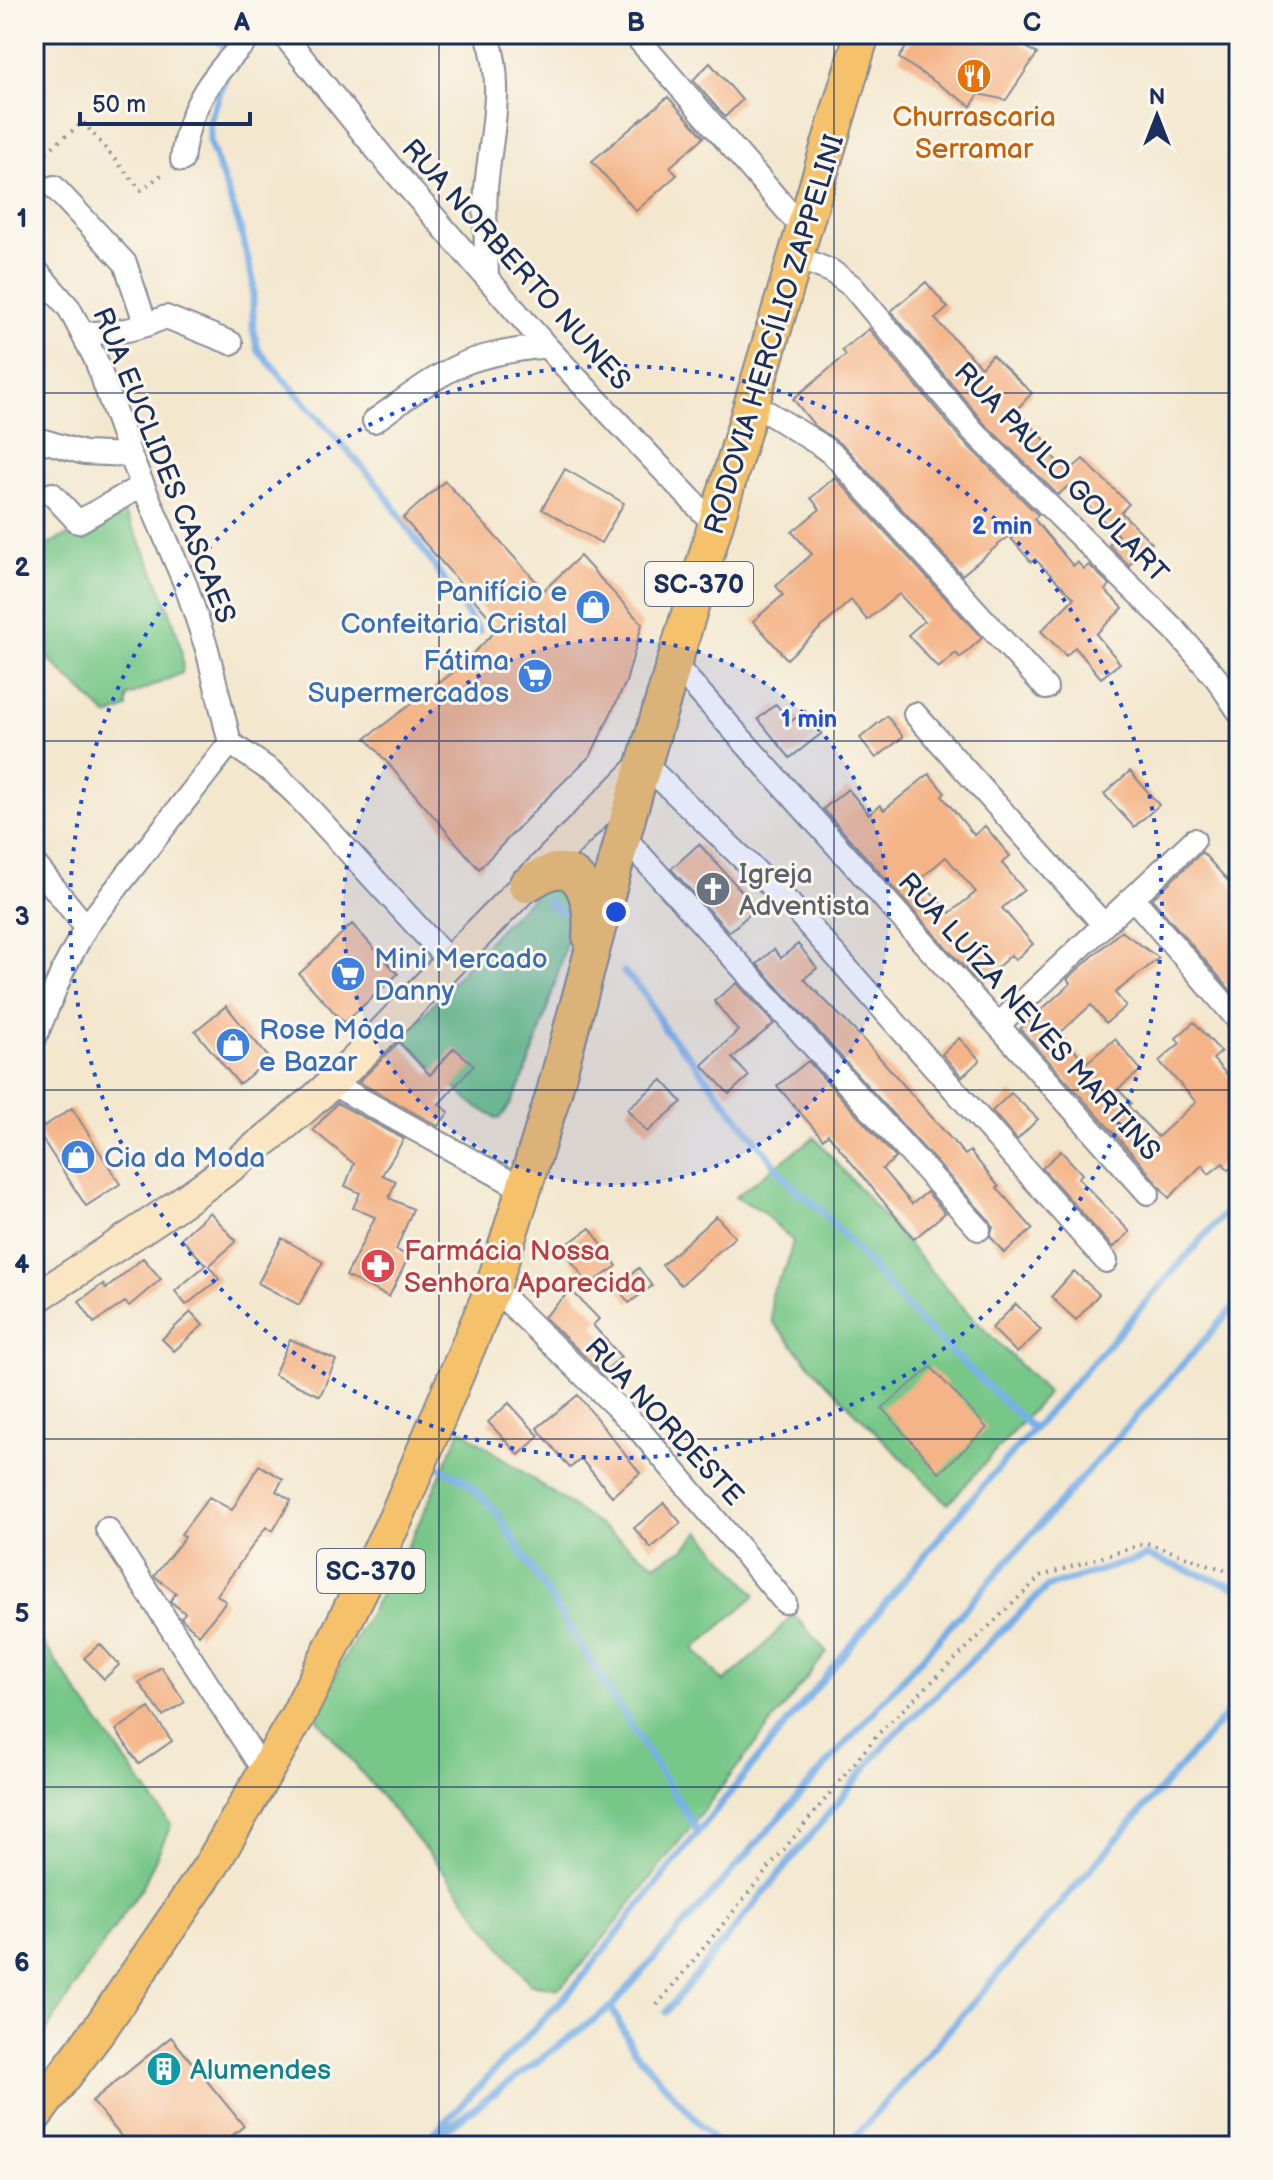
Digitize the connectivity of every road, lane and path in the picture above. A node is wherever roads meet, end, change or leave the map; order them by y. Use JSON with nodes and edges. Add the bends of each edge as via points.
{"nodes":[{"id":1,"x":253,"y":34,"type":"edge"},
{"id":2,"x":283,"y":34,"type":"edge"},
{"id":3,"x":487,"y":34,"type":"edge"},
{"id":4,"x":634,"y":34,"type":"edge"},
{"id":5,"x":862,"y":34,"type":"edge"},
{"id":6,"x":182,"y":160,"type":"joint"},
{"id":7,"x":34,"y":162,"type":"edge"},
{"id":8,"x":54,"y":187,"type":"dead end"},
{"id":9,"x":800,"y":244,"type":"junction"},
{"id":10,"x":34,"y":268,"type":"edge"},
{"id":11,"x":487,"y":277,"type":"junction"},
{"id":12,"x":146,"y":325,"type":"junction"},
{"id":13,"x":85,"y":334,"type":"junction"},
{"id":14,"x":231,"y":343,"type":"dead end"},
{"id":15,"x":546,"y":346,"type":"junction"},
{"id":16,"x":752,"y":403,"type":"junction"},
{"id":17,"x":374,"y":421,"type":"dead end"},
{"id":18,"x":34,"y":438,"type":"edge"},
{"id":19,"x":130,"y":455,"type":"junction"},
{"id":20,"x":143,"y":485,"type":"junction"},
{"id":21,"x":52,"y":494,"type":"dead end"},
{"id":22,"x":716,"y":526,"type":"junction"},
{"id":23,"x":675,"y":665,"type":"junction"},
{"id":24,"x":1046,"y":688,"type":"dead end"},
{"id":25,"x":1239,"y":712,"type":"edge"},
{"id":26,"x":915,"y":714,"type":"dead end"},
{"id":27,"x":230,"y":743,"type":"junction"},
{"id":28,"x":645,"y":764,"type":"junction"},
{"id":29,"x":626,"y":825,"type":"junction"},
{"id":30,"x":1194,"y":840,"type":"dead end"},
{"id":31,"x":569,"y":842,"type":"junction"},
{"id":32,"x":34,"y":863,"type":"edge"},
{"id":33,"x":526,"y":885,"type":"junction"},
{"id":34,"x":608,"y":892,"type":"junction"},
{"id":35,"x":1133,"y":898,"type":"junction"},
{"id":36,"x":1104,"y":925,"type":"junction"},
{"id":37,"x":86,"y":927,"type":"junction"},
{"id":38,"x":450,"y":962,"type":"junction"},
{"id":39,"x":587,"y":968,"type":"junction"},
{"id":40,"x":1239,"y":1021,"type":"edge"},
{"id":41,"x":998,"y":1025,"type":"junction"},
{"id":42,"x":34,"y":1040,"type":"edge"},
{"id":43,"x":331,"y":1083,"type":"junction"},
{"id":44,"x":525,"y":1190,"type":"junction"},
{"id":45,"x":1148,"y":1193,"type":"dead end"},
{"id":46,"x":979,"y":1229,"type":"dead end"},
{"id":47,"x":1106,"y":1261,"type":"dead end"},
{"id":48,"x":493,"y":1287,"type":"junction"},
{"id":49,"x":34,"y":1299,"type":"edge"},
{"id":50,"x":107,"y":1529,"type":"dead end"},
{"id":51,"x":1239,"y":1575,"type":"edge"},
{"id":52,"x":785,"y":1602,"type":"dead end"},
{"id":53,"x":265,"y":1773,"type":"junction"},
{"id":54,"x":657,"y":2005,"type":"dead end"},
{"id":55,"x":34,"y":2116,"type":"edge"}],
"edges":[{"from":1,"to":6,"type":"street","via":[[194,107]]},
{"from":2,"to":11,"type":"street","name":"RUA NORBERTO NUNES"},
{"from":3,"to":11,"type":"street","via":[[497,81],[486,187]]},
{"from":4,"to":9,"type":"street"},
{"from":5,"to":9,"type":"main road","name":"RODOVIA HERCÍLIO ZAPPELINI","number":"SC-370"},
{"from":6,"to":7,"type":"path","via":[[141,190],[83,122]]},
{"from":8,"to":12,"type":"street","via":[[125,263]]},
{"from":9,"to":16,"type":"main road","name":"RODOVIA HERCÍLIO ZAPPELINI","number":"SC-370"},
{"from":9,"to":25,"type":"street","name":"RUA PAULO GOULART","via":[[852,286],[973,431],[1176,631]]},
{"from":10,"to":13,"type":"street","name":"RUA EUCLIDES CASCAES"},
{"from":11,"to":15,"type":"street","name":"RUA NORBERTO NUNES"},
{"from":12,"to":13,"type":"street"},
{"from":12,"to":14,"type":"street","via":[[166,317]]},
{"from":13,"to":19,"type":"street","name":"RUA EUCLIDES CASCAES"},
{"from":15,"to":17,"type":"street","via":[[465,363]]},
{"from":15,"to":22,"type":"street","name":"RUA NORBERTO NUNES"},
{"from":16,"to":22,"type":"main road","name":"RODOVIA HERCÍLIO ZAPPELINI","number":"SC-370"},
{"from":16,"to":24,"type":"street","via":[[835,456]]},
{"from":18,"to":19,"type":"street","via":[[84,453]]},
{"from":19,"to":20,"type":"street","name":"RUA EUCLIDES CASCAES"},
{"from":20,"to":21,"type":"street","via":[[78,522]]},
{"from":20,"to":27,"type":"street","name":"RUA EUCLIDES CASCAES","via":[[198,621]]},
{"from":22,"to":23,"type":"main road","name":"RODOVIA HERCÍLIO ZAPPELINI","number":"SC-370"},
{"from":23,"to":28,"type":"main road","name":"RODOVIA HERCÍLIO ZAPPELINI","number":"SC-370"},
{"from":23,"to":41,"type":"street","name":"RUA LUÍZA NEVES MARTINS"},
{"from":26,"to":36,"type":"street"},
{"from":27,"to":37,"type":"street"},
{"from":27,"to":38,"type":"street","via":[[296,794]]},
{"from":28,"to":29,"type":"main road","name":"RODOVIA HERCÍLIO ZAPPELINI","number":"SC-370"},
{"from":28,"to":31,"type":"street"},
{"from":28,"to":47,"type":"street","via":[[790,904]]},
{"from":29,"to":31,"type":"street"},
{"from":29,"to":34,"type":"main road","name":"RODOVIA HERCÍLIO ZAPPELINI","number":"SC-370"},
{"from":29,"to":46,"type":"street"},
{"from":30,"to":35,"type":"street"},
{"from":31,"to":33,"type":"street"},
{"from":32,"to":37,"type":"street"},
{"from":33,"to":34,"type":"main road","via":[[556,860],[575,855],[591,861]]},
{"from":33,"to":38,"type":"street"},
{"from":33,"to":39,"type":"main road","via":[[557,871],[578,881],[591,915]]},
{"from":34,"to":39,"type":"main road","name":"RODOVIA HERCÍLIO ZAPPELINI","number":"SC-370"},
{"from":35,"to":36,"type":"street"},
{"from":35,"to":40,"type":"street"},
{"from":36,"to":41,"type":"street"},
{"from":37,"to":42,"type":"street"},
{"from":38,"to":43,"type":"street"},
{"from":39,"to":44,"type":"main road","name":"RODOVIA HERCÍLIO ZAPPELINI","number":"SC-370"},
{"from":41,"to":45,"type":"street","name":"RUA LUÍZA NEVES MARTINS"},
{"from":43,"to":44,"type":"street"},
{"from":43,"to":49,"type":"street","via":[[227,1170]]},
{"from":44,"to":48,"type":"main road","name":"RODOVIA HERCÍLIO ZAPPELINI","number":"SC-370"},
{"from":48,"to":52,"type":"street","name":"RUA NORDESTE","via":[[636,1426]]},
{"from":48,"to":53,"type":"main road","name":"RODOVIA HERCÍLIO ZAPPELINI","number":"SC-370","via":[[396,1518]]},
{"from":50,"to":53,"type":"street"},
{"from":51,"to":54,"type":"path","via":[[1147,1543],[1041,1576],[879,1733]]},
{"from":53,"to":55,"type":"main road","name":"RODOVIA HERCÍLIO ZAPPELINI","number":"SC-370","via":[[212,1864]]}]}
